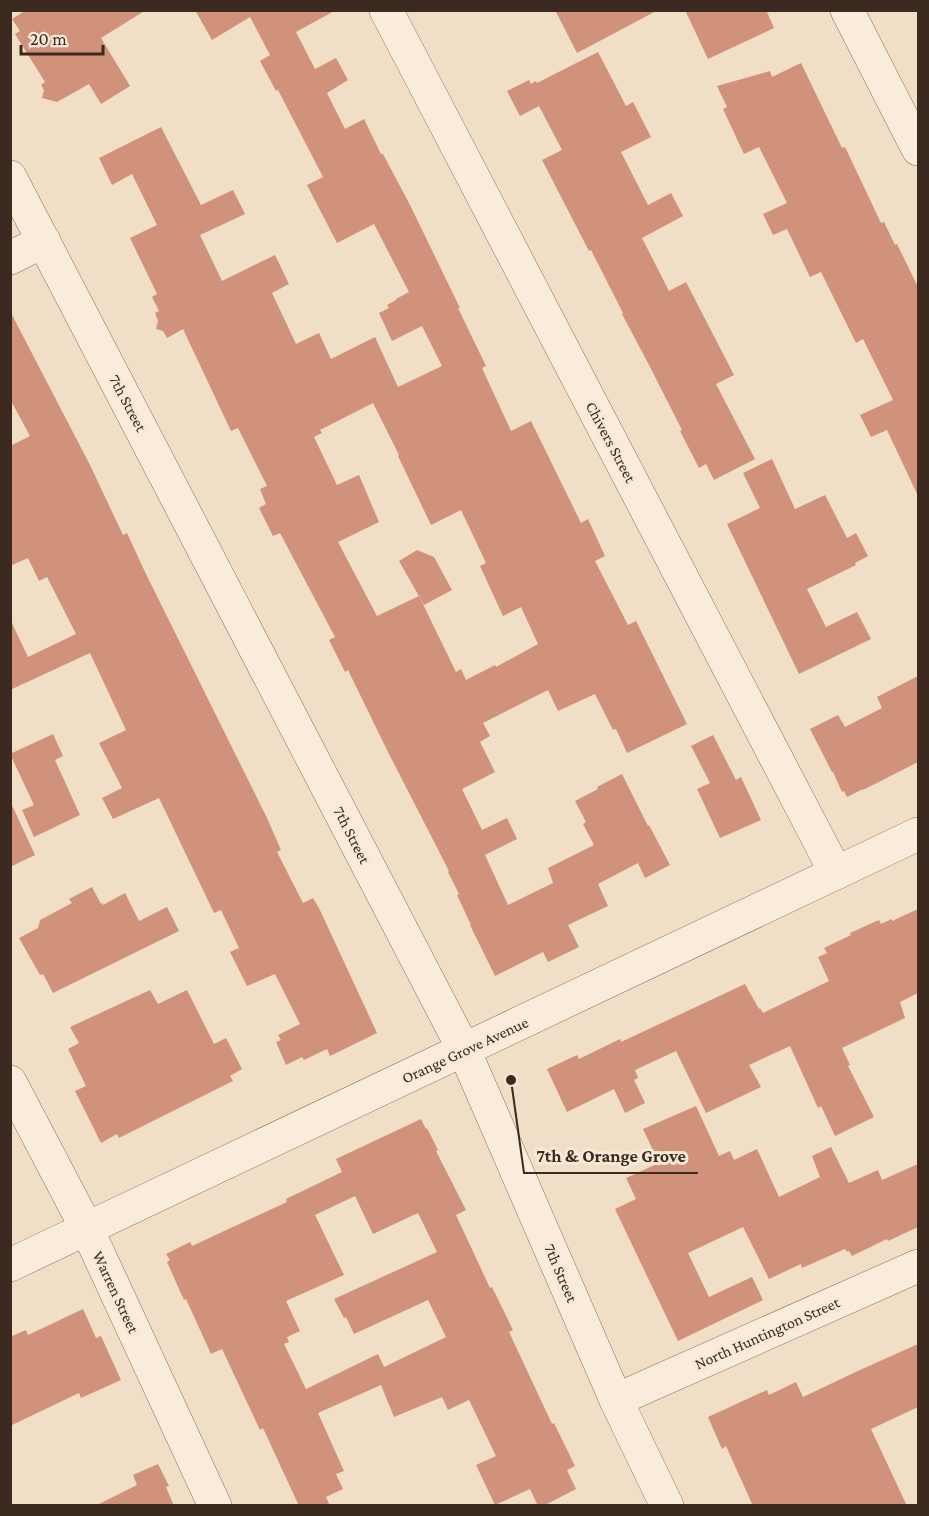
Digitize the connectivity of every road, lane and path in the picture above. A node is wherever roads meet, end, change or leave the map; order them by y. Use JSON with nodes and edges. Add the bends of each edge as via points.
{"nodes":[{"id":1,"x":387,"y":10,"type":"edge"},
{"id":2,"x":847,"y":10,"type":"edge"},
{"id":3,"x":918,"y":149,"type":"edge"},
{"id":4,"x":10,"y":177,"type":"edge"},
{"id":5,"x":44,"y":241,"type":"junction"},
{"id":6,"x":10,"y":258,"type":"edge"},
{"id":7,"x":918,"y":834,"type":"edge"},
{"id":8,"x":836,"y":873,"type":"junction"},
{"id":9,"x":464,"y":1050,"type":"junction"},
{"id":10,"x":10,"y":1082,"type":"edge"},
{"id":11,"x":87,"y":1229,"type":"junction"},
{"id":12,"x":10,"y":1265,"type":"edge"},
{"id":13,"x":918,"y":1266,"type":"edge"},
{"id":14,"x":616,"y":1400,"type":"junction"},
{"id":15,"x":215,"y":1506,"type":"edge"},
{"id":16,"x":667,"y":1506,"type":"edge"}],
"edges":[{"from":1,"to":8,"type":"street","name":"Chivers Street"},
{"from":2,"to":3,"type":"street"},
{"from":4,"to":5,"type":"street","name":"7th Street"},
{"from":5,"to":6,"type":"street"},
{"from":5,"to":9,"type":"street","name":"7th Street"},
{"from":7,"to":8,"type":"street","name":"Orange Grove Avenue"},
{"from":8,"to":9,"type":"street","name":"Orange Grove Avenue"},
{"from":9,"to":11,"type":"street","name":"Orange Grove Avenue"},
{"from":9,"to":14,"type":"street","name":"7th Street"},
{"from":10,"to":11,"type":"street","name":"Warren Street"},
{"from":11,"to":12,"type":"street","name":"Orange Grove Avenue"},
{"from":11,"to":15,"type":"street","name":"Warren Street"},
{"from":13,"to":14,"type":"street","name":"North Huntington Street"},
{"from":14,"to":16,"type":"street","name":"7th Street"}]}
